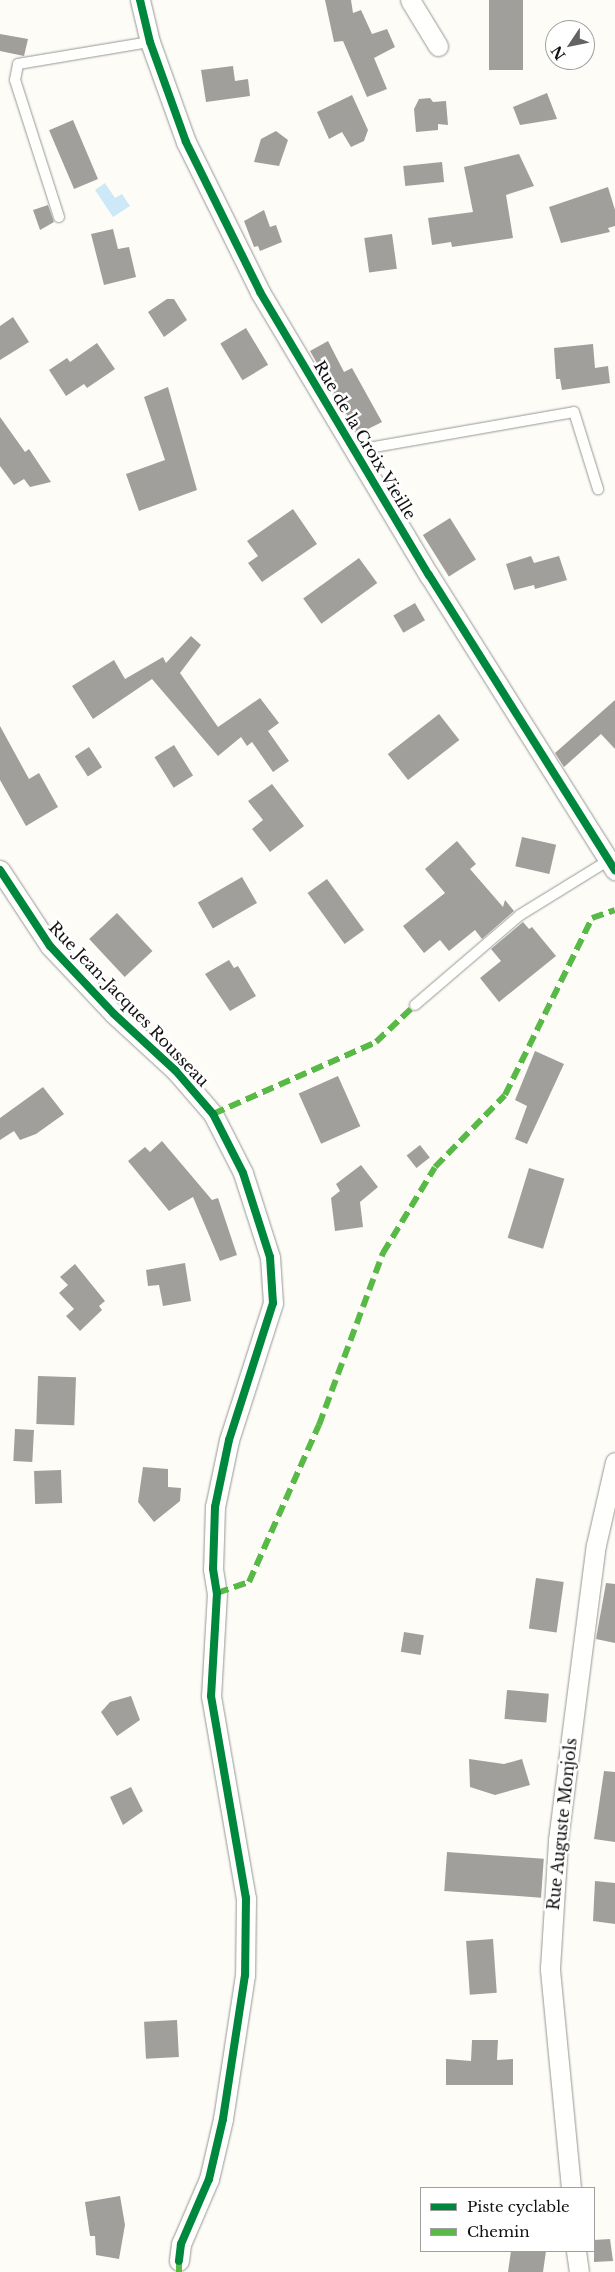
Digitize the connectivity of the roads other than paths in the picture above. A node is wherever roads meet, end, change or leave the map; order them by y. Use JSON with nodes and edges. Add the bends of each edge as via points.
{"nodes":[{"id":1,"x":140,"y":0,"type":"edge"},
{"id":2,"x":410,"y":0,"type":"edge"},
{"id":3,"x":150,"y":42,"type":"junction"},
{"id":4,"x":438,"y":46,"type":"dead end"},
{"id":5,"x":59,"y":217,"type":"dead end"},
{"id":6,"x":357,"y":450,"type":"junction"},
{"id":7,"x":598,"y":489,"type":"dead end"},
{"id":8,"x":612,"y":865,"type":"edge"},
{"id":9,"x":0,"y":870,"type":"edge"},
{"id":10,"x":415,"y":1005,"type":"dead end"},
{"id":11,"x":615,"y":1462,"type":"edge"},
{"id":12,"x":570,"y":2187,"type":"edge"},
{"id":13,"x":179,"y":2261,"type":"dead end"}],
"edges":[{"from":1,"to":3,"type":"street","name":"Rue de la Croix Vieille"},
{"from":2,"to":4,"type":"street"},
{"from":3,"to":5,"type":"lane","via":[[18,64],[15,80]]},
{"from":3,"to":6,"type":"street","name":"Rue de la Croix Vieille","via":[[186,142],[212,200],[260,292]]},
{"from":6,"to":7,"type":"lane","via":[[574,412]]},
{"from":6,"to":8,"type":"street","name":"Rue de la Croix Vieille","via":[[429,574]]},
{"from":8,"to":10,"type":"lane","via":[[520,915]]},
{"from":9,"to":13,"type":"street","name":"Rue Jean-Jacques Rousseau","via":[[50,946],[114,1014],[175,1070],[213,1114],[256,1208],[270,1257],[273,1303],[229,1440],[215,1507],[213,1569],[217,1594],[211,1696],[246,1898],[245,1975],[221,2128],[209,2179],[181,2244]]},
{"from":11,"to":12,"type":"street","name":"Rue Auguste Monjols","via":[[596,1545],[558,1840],[552,1929],[550,1968]]}]}
